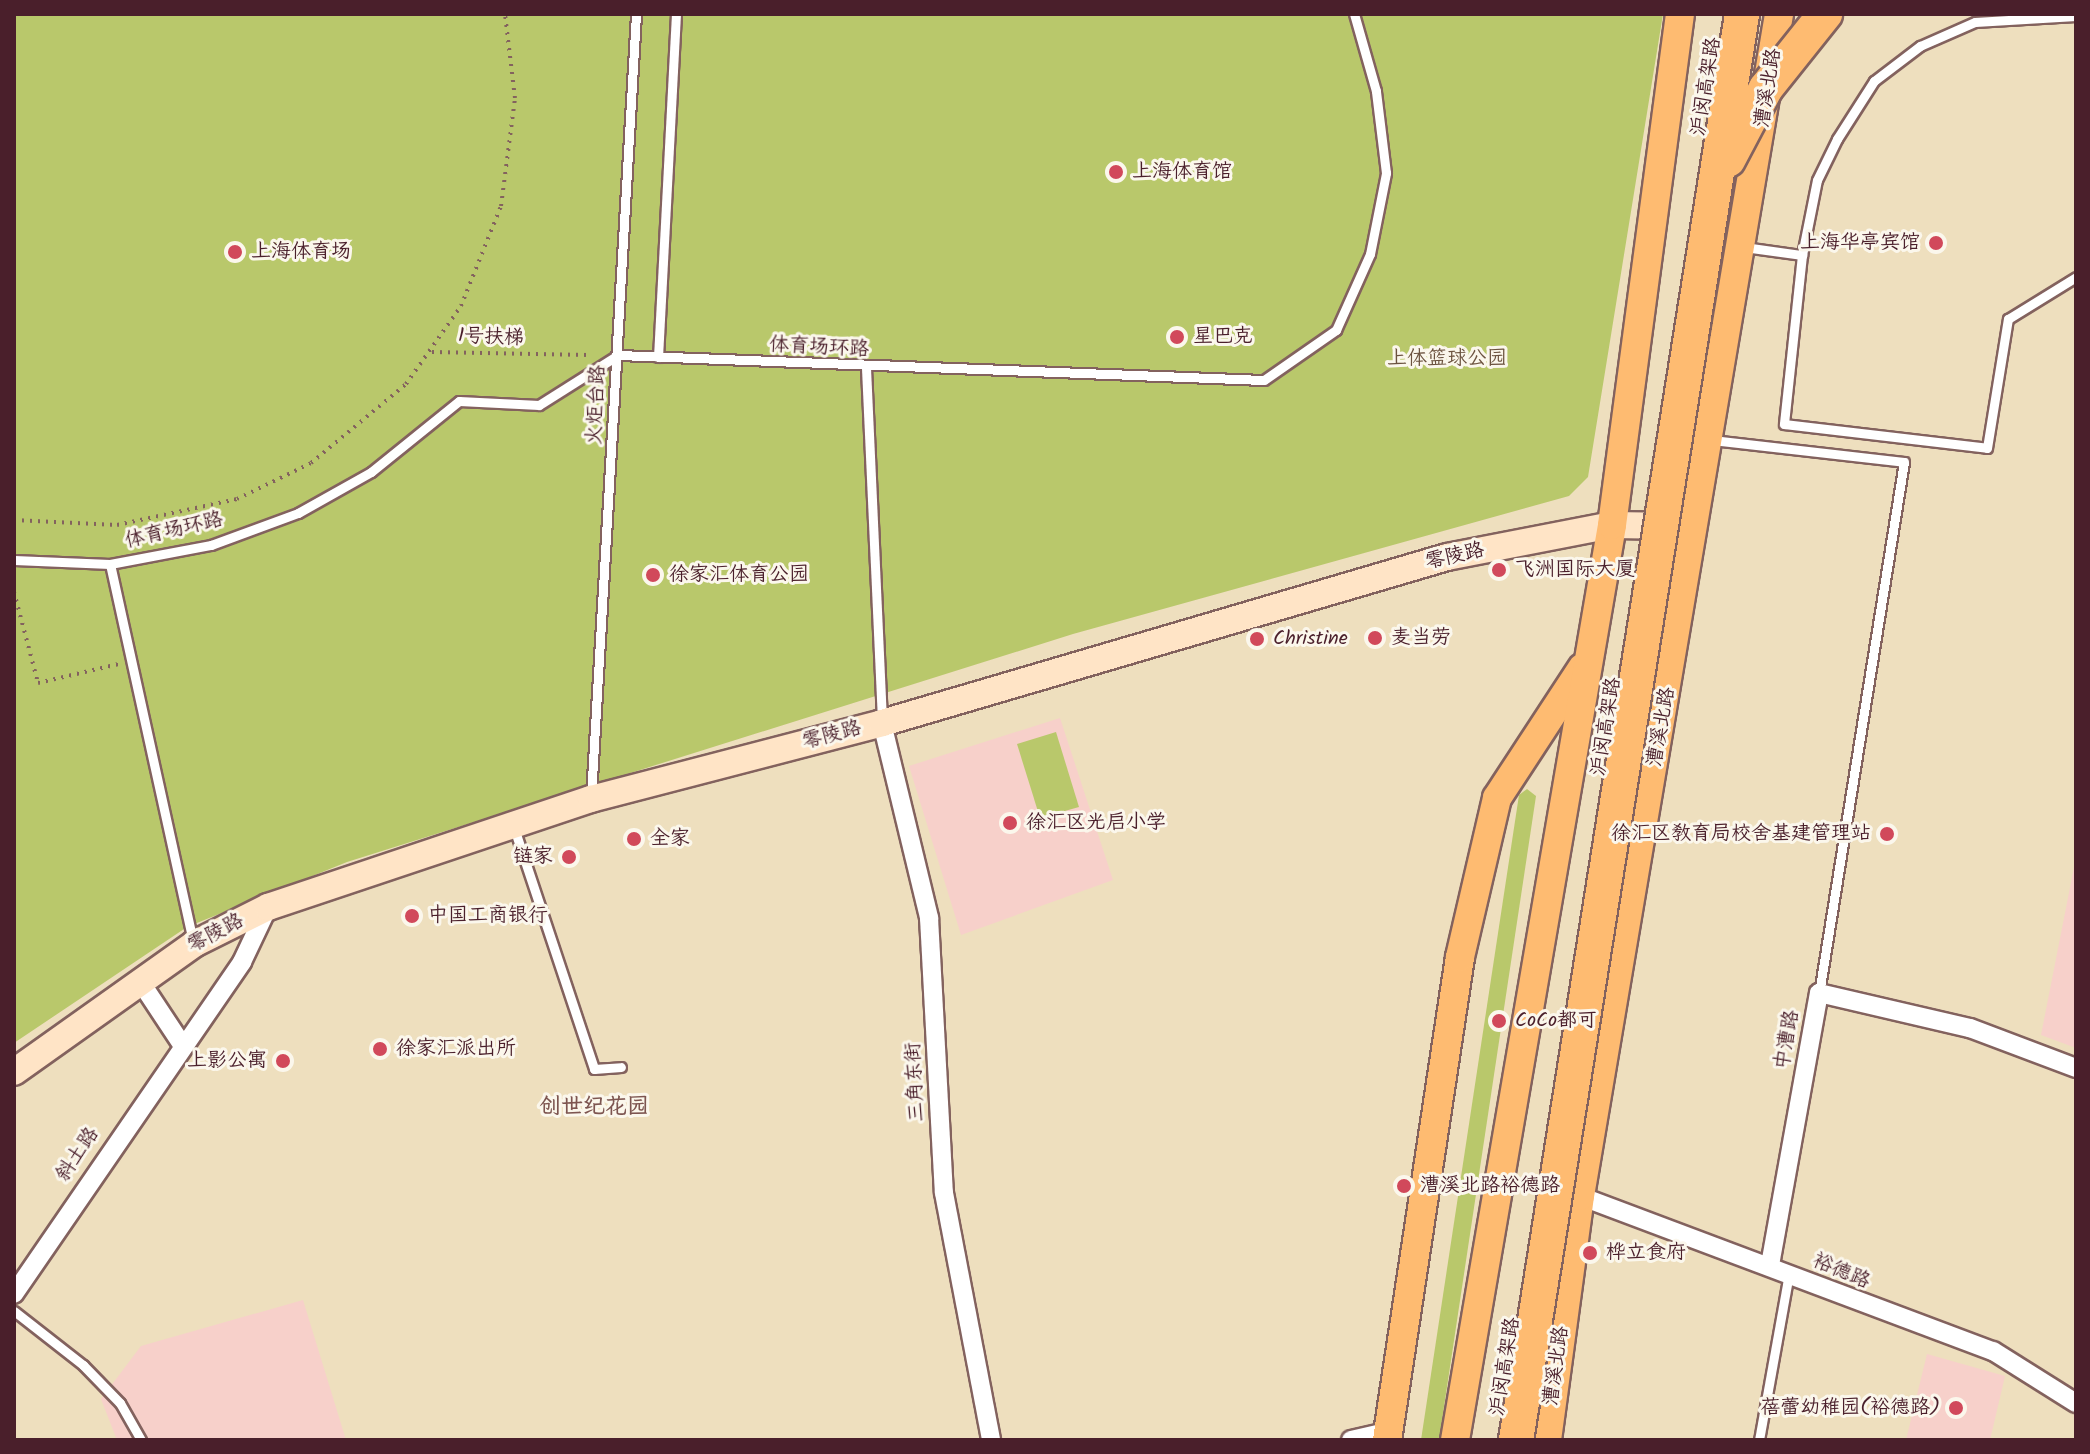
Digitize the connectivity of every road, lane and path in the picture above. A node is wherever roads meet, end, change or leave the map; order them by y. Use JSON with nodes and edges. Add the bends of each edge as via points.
{"nodes":[{"id":1,"x":505,"y":14,"type":"edge"},
{"id":2,"x":636,"y":14,"type":"edge"},
{"id":3,"x":676,"y":14,"type":"edge"},
{"id":4,"x":1354,"y":14,"type":"edge"},
{"id":5,"x":1680,"y":14,"type":"edge"},
{"id":6,"x":1719,"y":14,"type":"edge"},
{"id":7,"x":1742,"y":14,"type":"edge"},
{"id":8,"x":1779,"y":14,"type":"edge"},
{"id":9,"x":1786,"y":14,"type":"edge"},
{"id":10,"x":1825,"y":14,"type":"edge"},
{"id":11,"x":2076,"y":16,"type":"edge"},
{"id":12,"x":1772,"y":70,"type":"junction"},
{"id":13,"x":1708,"y":217,"type":"junction"},
{"id":14,"x":1744,"y":247,"type":"junction"},
{"id":15,"x":1802,"y":255,"type":"junction"},
{"id":16,"x":2076,"y":277,"type":"edge"},
{"id":17,"x":432,"y":352,"type":"junction"},
{"id":18,"x":618,"y":355,"type":"junction"},
{"id":19,"x":658,"y":357,"type":"junction"},
{"id":20,"x":866,"y":368,"type":"junction"},
{"id":21,"x":1712,"y":440,"type":"junction"},
{"id":22,"x":14,"y":520,"type":"edge"},
{"id":23,"x":1612,"y":525,"type":"junction"},
{"id":24,"x":1697,"y":526,"type":"junction"},
{"id":25,"x":14,"y":560,"type":"edge"},
{"id":26,"x":110,"y":564,"type":"junction"},
{"id":27,"x":14,"y":592,"type":"edge"},
{"id":28,"x":1589,"y":658,"type":"junction"},
{"id":29,"x":132,"y":661,"type":"junction"},
{"id":30,"x":882,"y":723,"type":"junction"},
{"id":31,"x":591,"y":799,"type":"junction"},
{"id":32,"x":513,"y":825,"type":"junction"},
{"id":33,"x":268,"y":907,"type":"junction"},
{"id":34,"x":194,"y":944,"type":"junction"},
{"id":35,"x":140,"y":981,"type":"junction"},
{"id":36,"x":1819,"y":993,"type":"junction"},
{"id":37,"x":181,"y":1043,"type":"junction"},
{"id":38,"x":621,"y":1067,"type":"dead end"},
{"id":39,"x":2076,"y":1068,"type":"edge"},
{"id":40,"x":14,"y":1072,"type":"edge"},
{"id":41,"x":1580,"y":1196,"type":"junction"},
{"id":42,"x":1770,"y":1265,"type":"junction"},
{"id":43,"x":1789,"y":1273,"type":"junction"},
{"id":44,"x":14,"y":1294,"type":"edge"},
{"id":45,"x":14,"y":1311,"type":"edge"},
{"id":46,"x":2076,"y":1403,"type":"edge"},
{"id":47,"x":1387,"y":1436,"type":"edge"},
{"id":48,"x":141,"y":1440,"type":"edge"},
{"id":49,"x":991,"y":1440,"type":"edge"},
{"id":50,"x":1351,"y":1440,"type":"edge"},
{"id":51,"x":1455,"y":1440,"type":"edge"},
{"id":52,"x":1495,"y":1440,"type":"edge"},
{"id":53,"x":1516,"y":1440,"type":"edge"},
{"id":54,"x":1547,"y":1440,"type":"edge"},
{"id":55,"x":1759,"y":1440,"type":"edge"}],
"edges":[{"from":1,"to":17,"type":"path","via":[[515,98],[501,206],[461,306]]},
{"from":2,"to":18,"type":"lane","name":"火炬台路"},
{"from":3,"to":19,"type":"lane"},
{"from":4,"to":20,"type":"lane","name":"体育场环路","via":[[1376,91],[1386,173],[1370,254],[1336,330],[1297,362],[1264,380]]},
{"from":5,"to":23,"type":"main road"},
{"from":6,"to":52,"type":"highway","name":"沪闵高架路"},
{"from":7,"to":13,"type":"highway","bridge":true},
{"from":8,"to":12,"type":"main road","name":"漕溪北路"},
{"from":9,"to":12,"type":"main road"},
{"from":10,"to":13,"type":"highway","bridge":true,"via":[[1746,121]]},
{"from":11,"to":15,"type":"lane","via":[[1975,22],[1920,46],[1874,81],[1817,180]]},
{"from":12,"to":14,"type":"main road","name":"漕溪北路"},
{"from":13,"to":53,"type":"highway","bridge":true},
{"from":14,"to":15,"type":"lane"},
{"from":14,"to":21,"type":"main road","name":"漕溪北路"},
{"from":15,"to":16,"type":"lane","via":[[1784,424],[1987,448],[2008,319]]},
{"from":17,"to":18,"type":"path","name":"1号扶梯"},
{"from":17,"to":22,"type":"path","via":[[345,439],[237,499],[117,525]]},
{"from":18,"to":19,"type":"lane","name":"体育场环路"},
{"from":18,"to":26,"type":"lane","name":"体育场环路","via":[[539,405],[459,401],[402,452],[298,513],[211,545]]},
{"from":18,"to":31,"type":"lane","name":"火炬台路"},
{"from":19,"to":20,"type":"lane","name":"体育场环路"},
{"from":20,"to":30,"type":"lane"},
{"from":21,"to":24,"type":"main road","name":"漕溪北路"},
{"from":21,"to":36,"type":"lane","via":[[1904,462]]},
{"from":23,"to":24,"type":"street","name":"零陵路"},
{"from":23,"to":28,"type":"main road"},
{"from":23,"to":30,"type":"street","name":"零陵路","via":[[1447,557]]},
{"from":24,"to":41,"type":"main road","name":"漕溪北路"},
{"from":25,"to":26,"type":"lane","name":"体育场环路"},
{"from":26,"to":29,"type":"lane"},
{"from":27,"to":29,"type":"path","via":[[38,683]]},
{"from":28,"to":47,"type":"main road","via":[[1497,798],[1460,957]]},
{"from":28,"to":51,"type":"main road"},
{"from":29,"to":34,"type":"lane"},
{"from":30,"to":31,"type":"street","name":"零陵路"},
{"from":30,"to":49,"type":"street","name":"三角东街","via":[[929,918],[944,1193]]},
{"from":31,"to":32,"type":"street","name":"零陵路"},
{"from":32,"to":33,"type":"street","name":"零陵路"},
{"from":32,"to":38,"type":"lane","via":[[594,1069]]},
{"from":33,"to":34,"type":"street","name":"零陵路"},
{"from":33,"to":37,"type":"street","name":"斜土路","via":[[242,962]]},
{"from":34,"to":35,"type":"street","name":"零陵路"},
{"from":35,"to":37,"type":"street"},
{"from":35,"to":40,"type":"street","name":"零陵路"},
{"from":36,"to":39,"type":"street","name":"中漕路","via":[[1970,1028]]},
{"from":36,"to":42,"type":"street","name":"中漕路"},
{"from":37,"to":44,"type":"street","name":"斜土路"},
{"from":41,"to":42,"type":"street","name":"裕德路"},
{"from":41,"to":54,"type":"main road","name":"漕溪北路"},
{"from":42,"to":43,"type":"street","name":"裕德路"},
{"from":43,"to":46,"type":"street","name":"裕德路","via":[[1993,1351]]},
{"from":43,"to":55,"type":"lane"},
{"from":45,"to":48,"type":"lane","via":[[83,1365],[120,1403]]},
{"from":47,"to":50,"type":"street"}]}
